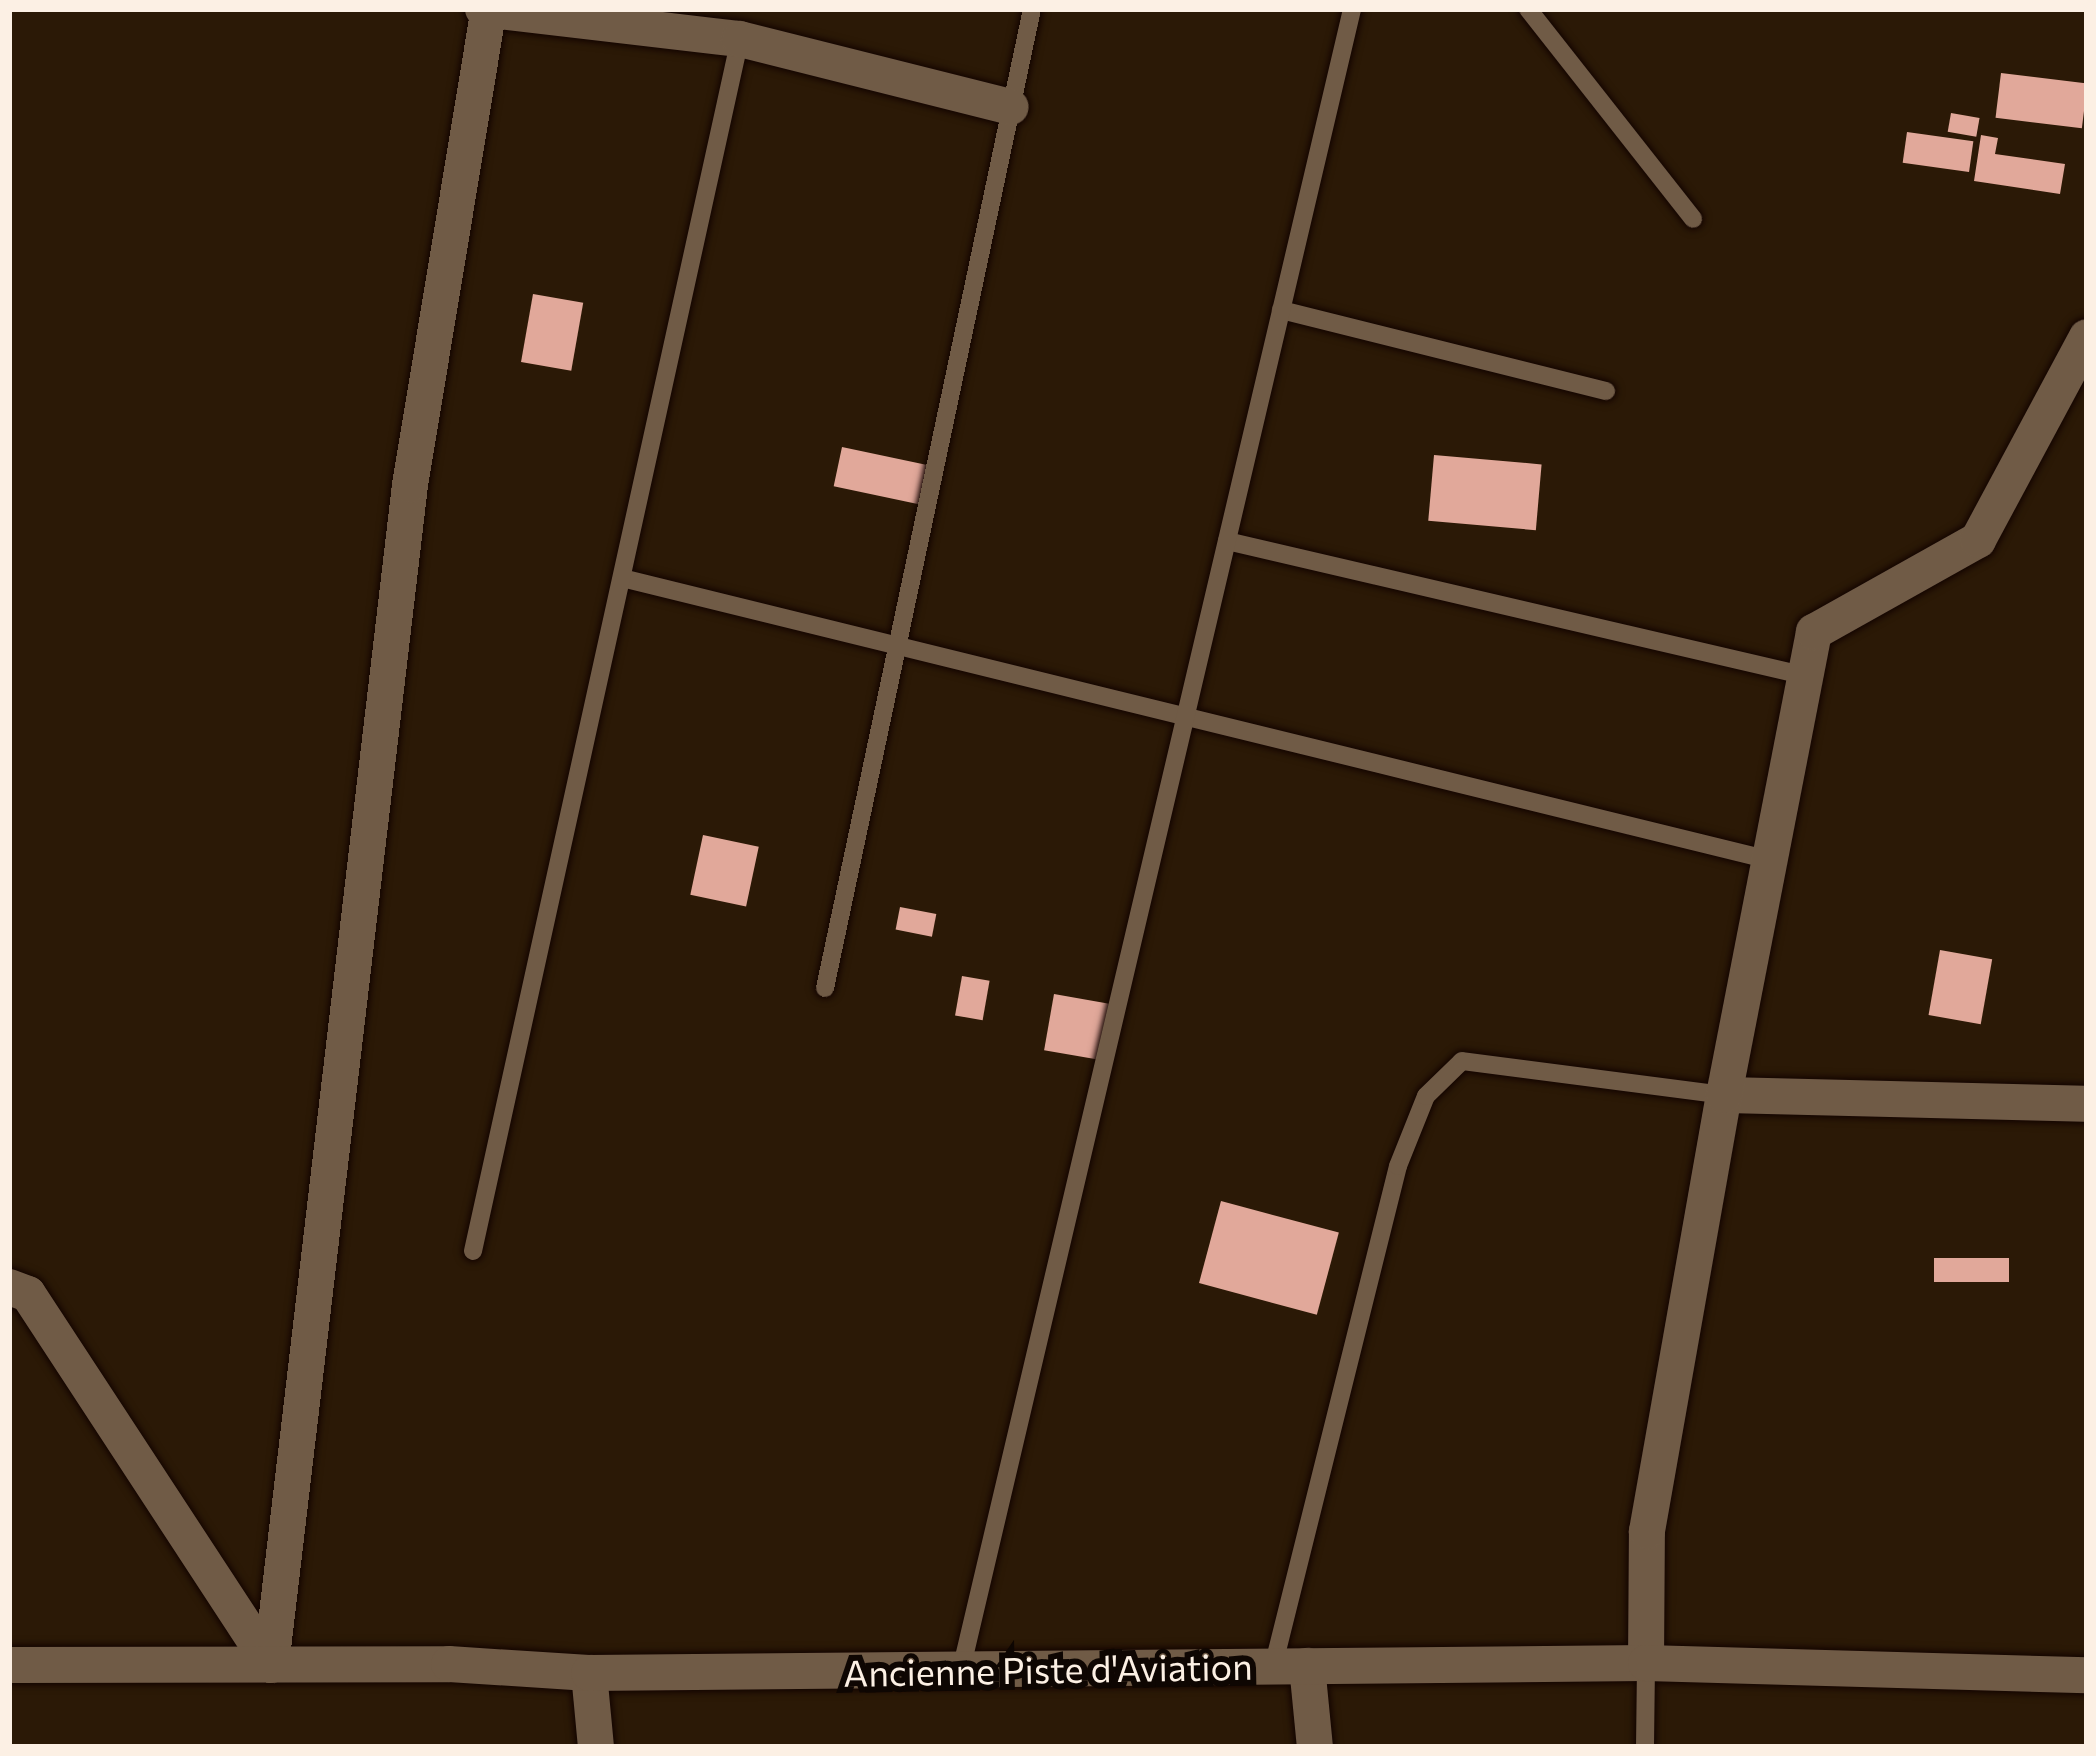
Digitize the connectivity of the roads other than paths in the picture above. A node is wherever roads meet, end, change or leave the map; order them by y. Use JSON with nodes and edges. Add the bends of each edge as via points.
{"nodes":[{"id":1,"x":486,"y":9,"type":"edge"},
{"id":2,"x":1032,"y":9,"type":"edge"},
{"id":3,"x":1352,"y":9,"type":"edge"},
{"id":4,"x":1528,"y":9,"type":"edge"},
{"id":5,"x":740,"y":39,"type":"junction"},
{"id":6,"x":1011,"y":106,"type":"junction"},
{"id":7,"x":1693,"y":219,"type":"dead end"},
{"id":8,"x":1281,"y":310,"type":"junction"},
{"id":9,"x":2087,"y":337,"type":"edge"},
{"id":10,"x":1606,"y":391,"type":"dead end"},
{"id":11,"x":1226,"y":541,"type":"junction"},
{"id":12,"x":622,"y":578,"type":"junction"},
{"id":13,"x":899,"y":645,"type":"junction"},
{"id":14,"x":1806,"y":676,"type":"junction"},
{"id":15,"x":1185,"y":715,"type":"junction"},
{"id":16,"x":1773,"y":861,"type":"junction"},
{"id":17,"x":825,"y":988,"type":"dead end"},
{"id":18,"x":1724,"y":1095,"type":"junction"},
{"id":19,"x":2087,"y":1104,"type":"edge"},
{"id":20,"x":473,"y":1251,"type":"dead end"},
{"id":21,"x":9,"y":1287,"type":"edge"},
{"id":22,"x":1646,"y":1663,"type":"junction"},
{"id":23,"x":9,"y":1664,"type":"edge"},
{"id":24,"x":271,"y":1665,"type":"junction"},
{"id":25,"x":1290,"y":1667,"type":"junction"},
{"id":26,"x":961,"y":1670,"type":"junction"},
{"id":27,"x":590,"y":1673,"type":"junction"},
{"id":28,"x":2087,"y":1676,"type":"edge"},
{"id":29,"x":596,"y":1747,"type":"edge"},
{"id":30,"x":1316,"y":1747,"type":"edge"},
{"id":31,"x":1646,"y":1747,"type":"edge"}],
"edges":[{"from":1,"to":5,"type":"street"},
{"from":1,"to":24,"type":"street","via":[[410,485]]},
{"from":2,"to":6,"type":"lane"},
{"from":3,"to":8,"type":"lane"},
{"from":4,"to":7,"type":"lane"},
{"from":5,"to":6,"type":"street"},
{"from":5,"to":12,"type":"lane"},
{"from":6,"to":13,"type":"lane"},
{"from":8,"to":10,"type":"lane"},
{"from":8,"to":11,"type":"lane"},
{"from":9,"to":14,"type":"street","via":[[1978,540],[1814,632]]},
{"from":11,"to":14,"type":"lane"},
{"from":11,"to":15,"type":"lane"},
{"from":12,"to":13,"type":"lane"},
{"from":12,"to":20,"type":"lane"},
{"from":13,"to":15,"type":"lane"},
{"from":13,"to":17,"type":"lane"},
{"from":14,"to":16,"type":"street"},
{"from":15,"to":16,"type":"lane"},
{"from":15,"to":26,"type":"lane"},
{"from":16,"to":18,"type":"street"},
{"from":18,"to":19,"type":"street"},
{"from":18,"to":22,"type":"street","via":[[1647,1531]]},
{"from":18,"to":25,"type":"lane","via":[[1462,1060],[1426,1096],[1398,1166]]},
{"from":21,"to":24,"type":"street","via":[[28,1294]]},
{"from":22,"to":25,"type":"street","name":"Ancienne Piste d'Aviation"},
{"from":22,"to":28,"type":"street","name":"Ancienne Piste d'Aviation"},
{"from":22,"to":31,"type":"lane"},
{"from":23,"to":24,"type":"street","name":"Ancienne Piste d'Aviation"},
{"from":24,"to":27,"type":"street","name":"Ancienne Piste d'Aviation"},
{"from":25,"to":26,"type":"street","name":"Ancienne Piste d'Aviation"},
{"from":25,"to":30,"type":"street"},
{"from":26,"to":27,"type":"street","name":"Ancienne Piste d'Aviation"},
{"from":27,"to":29,"type":"street"}]}
